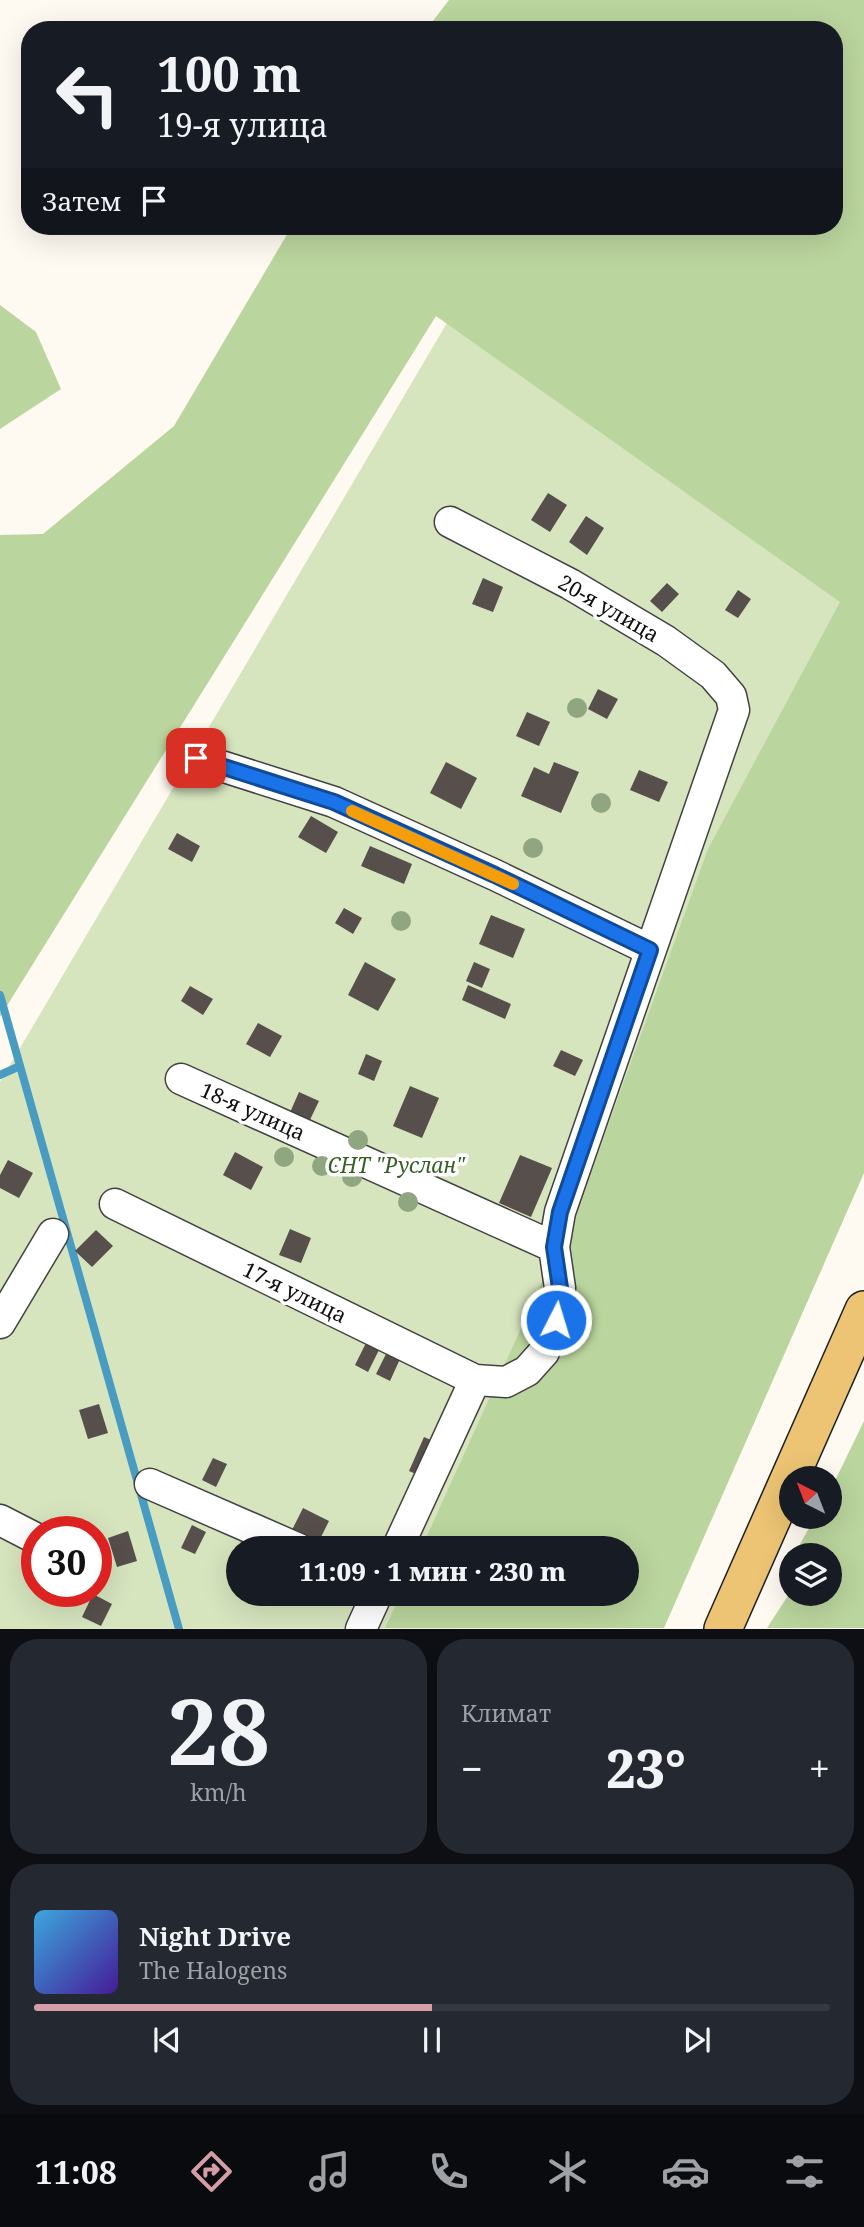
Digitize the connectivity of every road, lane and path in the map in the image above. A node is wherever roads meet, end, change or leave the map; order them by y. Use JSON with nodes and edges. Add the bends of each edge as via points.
{"nodes":[{"id":1,"x":450,"y":522,"type":"dead end"},
{"id":2,"x":196,"y":758,"type":"dead end"},
{"id":3,"x":650,"y":950,"type":"junction"},
{"id":4,"x":181,"y":1079,"type":"dead end"},
{"id":5,"x":115,"y":1204,"type":"dead end"},
{"id":6,"x":53,"y":1234,"type":"dead end"},
{"id":7,"x":554,"y":1247,"type":"junction"},
{"id":8,"x":864,"y":1310,"type":"edge"},
{"id":9,"x":0,"y":1323,"type":"edge"},
{"id":10,"x":475,"y":1380,"type":"junction"},
{"id":11,"x":150,"y":1484,"type":"dead end"},
{"id":12,"x":0,"y":1520,"type":"edge"},
{"id":13,"x":21,"y":1531,"type":"edge"},
{"id":14,"x":269,"y":1536,"type":"edge"},
{"id":15,"x":403,"y":1536,"type":"edge"},
{"id":16,"x":372,"y":1606,"type":"edge"},
{"id":17,"x":361,"y":1629,"type":"edge"},
{"id":18,"x":723,"y":1629,"type":"edge"}],
"edges":[{"from":1,"to":3,"type":"street","name":"20-я улица","via":[[570,584],[666,641],[713,675],[731,696],[730,724]]},
{"from":2,"to":3,"type":"street","via":[[334,802]]},
{"from":3,"to":7,"type":"street","via":[[560,1212]]},
{"from":4,"to":7,"type":"street","name":"18-я улица"},
{"from":5,"to":10,"type":"street","name":"17-я улица"},
{"from":6,"to":9,"type":"street"},
{"from":7,"to":10,"type":"street","via":[[560,1288],[556,1320],[544,1352],[527,1371],[506,1382]]},
{"from":8,"to":18,"type":"main road"},
{"from":10,"to":15,"type":"street"},
{"from":11,"to":14,"type":"street"},
{"from":12,"to":13,"type":"street"},
{"from":16,"to":17,"type":"street"}]}
